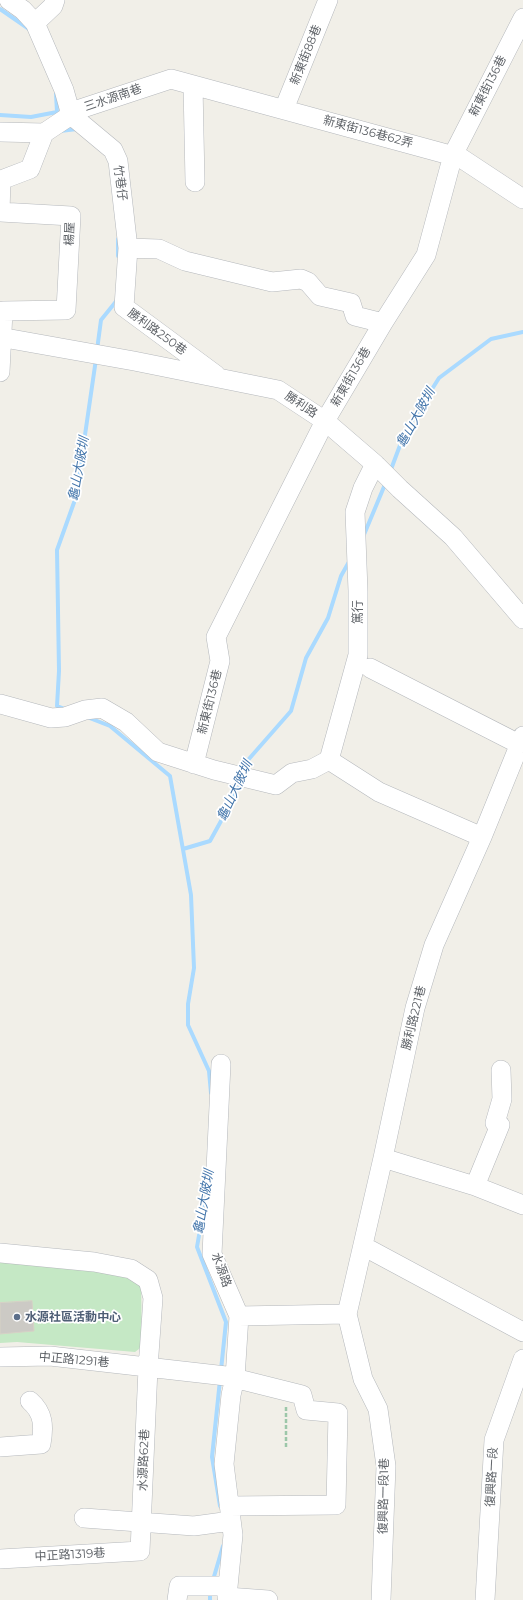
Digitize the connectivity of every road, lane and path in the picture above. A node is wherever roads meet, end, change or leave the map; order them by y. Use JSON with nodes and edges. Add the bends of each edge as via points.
{"nodes":[{"id":1,"x":9,"y":0,"type":"edge"},
{"id":2,"x":55,"y":0,"type":"edge"},
{"id":3,"x":328,"y":0,"type":"edge"},
{"id":4,"x":523,"y":18,"type":"edge"},
{"id":5,"x":35,"y":23,"type":"junction"},
{"id":6,"x":193,"y":85,"type":"junction"},
{"id":7,"x":284,"y":109,"type":"junction"},
{"id":8,"x":67,"y":117,"type":"junction"},
{"id":9,"x":0,"y":132,"type":"edge"},
{"id":10,"x":44,"y":133,"type":"junction"},
{"id":11,"x":453,"y":155,"type":"junction"},
{"id":12,"x":195,"y":182,"type":"dead end"},
{"id":13,"x":523,"y":199,"type":"edge"},
{"id":14,"x":128,"y":248,"type":"junction"},
{"id":15,"x":383,"y":323,"type":"junction"},
{"id":16,"x":1,"y":337,"type":"edge"},
{"id":17,"x":0,"y":372,"type":"edge"},
{"id":18,"x":220,"y":378,"type":"junction"},
{"id":19,"x":325,"y":421,"type":"junction"},
{"id":20,"x":375,"y":464,"type":"junction"},
{"id":21,"x":523,"y":619,"type":"edge"},
{"id":22,"x":370,"y":668,"type":"dead end"},
{"id":23,"x":0,"y":704,"type":"edge"},
{"id":24,"x":521,"y":740,"type":"edge"},
{"id":25,"x":329,"y":760,"type":"junction"},
{"id":26,"x":194,"y":764,"type":"junction"},
{"id":27,"x":482,"y":837,"type":"junction"},
{"id":28,"x":221,"y":1064,"type":"dead end"},
{"id":29,"x":501,"y":1070,"type":"dead end"},
{"id":30,"x":383,"y":1158,"type":"junction"},
{"id":31,"x":475,"y":1186,"type":"junction"},
{"id":32,"x":523,"y":1205,"type":"edge"},
{"id":33,"x":363,"y":1246,"type":"junction"},
{"id":34,"x":0,"y":1253,"type":"edge"},
{"id":35,"x":347,"y":1314,"type":"junction"},
{"id":36,"x":239,"y":1316,"type":"junction"},
{"id":37,"x":523,"y":1332,"type":"edge"},
{"id":38,"x":0,"y":1357,"type":"edge"},
{"id":39,"x":523,"y":1359,"type":"edge"},
{"id":40,"x":148,"y":1368,"type":"junction"},
{"id":41,"x":225,"y":1376,"type":"junction"},
{"id":42,"x":286,"y":1391,"type":"junction"},
{"id":43,"x":30,"y":1401,"type":"dead end"},
{"id":44,"x":0,"y":1447,"type":"edge"},
{"id":45,"x":286,"y":1447,"type":"dead end"},
{"id":46,"x":230,"y":1514,"type":"junction"},
{"id":47,"x":84,"y":1518,"type":"dead end"},
{"id":48,"x":142,"y":1522,"type":"junction"},
{"id":49,"x":140,"y":1551,"type":"joint"},
{"id":50,"x":0,"y":1559,"type":"edge"},
{"id":51,"x":228,"y":1592,"type":"junction"},
{"id":52,"x":177,"y":1600,"type":"edge"},
{"id":53,"x":268,"y":1600,"type":"edge"},
{"id":54,"x":381,"y":1600,"type":"edge"},
{"id":55,"x":485,"y":1600,"type":"edge"}],
"edges":[{"from":1,"to":5,"type":"street","name":"三水源南巷"},
{"from":2,"to":5,"type":"street","via":[[53,6]]},
{"from":3,"to":7,"type":"street","name":"新東街88巷"},
{"from":4,"to":11,"type":"street","name":"新東街136巷"},
{"from":5,"to":8,"type":"street","name":"三水源南巷","via":[[64,90]]},
{"from":6,"to":7,"type":"street","name":"三水源南巷"},
{"from":6,"to":8,"type":"street","name":"三水源南巷","via":[[171,79],[80,109]]},
{"from":6,"to":12,"type":"street"},
{"from":7,"to":11,"type":"street","name":"新東街136巷62弄"},
{"from":8,"to":10,"type":"street"},
{"from":8,"to":14,"type":"street","name":"竹巷仔","via":[[112,150],[118,161]]},
{"from":9,"to":10,"type":"street"},
{"from":10,"to":16,"type":"street","name":"楊屋","via":[[30,170],[2,180],[0,212],[71,216],[66,310],[3,311]]},
{"from":11,"to":13,"type":"street","name":"新東街136巷62弄"},
{"from":11,"to":15,"type":"street","name":"新東街136巷","via":[[426,255]]},
{"from":14,"to":15,"type":"street","via":[[159,249],[185,261],[272,282],[302,279],[320,296],[351,304],[355,316]]},
{"from":14,"to":18,"type":"street","name":"勝利路250巷","via":[[124,307]]},
{"from":15,"to":19,"type":"street","name":"新東街136巷"},
{"from":16,"to":17,"type":"street"},
{"from":16,"to":18,"type":"street","name":"勝利路"},
{"from":18,"to":19,"type":"street","name":"勝利路","via":[[278,390]]},
{"from":19,"to":20,"type":"street","name":"勝利路"},
{"from":19,"to":26,"type":"street","name":"新東街136巷","via":[[216,637],[220,661]]},
{"from":20,"to":21,"type":"street","name":"勝利路","via":[[453,537]]},
{"from":20,"to":25,"type":"street","name":"篤行","via":[[355,512],[358,655]]},
{"from":22,"to":24,"type":"street"},
{"from":23,"to":26,"type":"street","via":[[52,718],[102,708],[126,722],[158,752]]},
{"from":24,"to":27,"type":"street","name":"勝利路221巷"},
{"from":25,"to":26,"type":"street","via":[[312,770],[292,774],[276,785]]},
{"from":25,"to":27,"type":"street","via":[[379,792]]},
{"from":27,"to":30,"type":"street","name":"勝利路221巷","via":[[434,945],[415,1008]]},
{"from":28,"to":36,"type":"street","name":"水源路","via":[[212,1254]]},
{"from":29,"to":31,"type":"street","via":[[502,1099],[496,1122],[500,1125]]},
{"from":30,"to":31,"type":"street"},
{"from":30,"to":33,"type":"street","name":"勝利路221巷"},
{"from":31,"to":32,"type":"street"},
{"from":33,"to":35,"type":"street","name":"勝利路221巷"},
{"from":33,"to":37,"type":"street"},
{"from":34,"to":40,"type":"street","name":"水源路62巷","via":[[94,1262],[131,1269],[148,1280],[153,1298]]},
{"from":35,"to":36,"type":"street"},
{"from":35,"to":54,"type":"street","name":"復興路一段1巷","via":[[363,1379],[378,1409],[386,1466]]},
{"from":36,"to":41,"type":"street","name":"水源路"},
{"from":38,"to":40,"type":"street","name":"中正路1291巷","via":[[50,1356]]},
{"from":39,"to":55,"type":"street","name":"復興路一段","via":[[494,1440]]},
{"from":40,"to":41,"type":"street"},
{"from":40,"to":48,"type":"street","name":"水源路62巷"},
{"from":41,"to":42,"type":"street"},
{"from":41,"to":46,"type":"street","name":"水源路","via":[[231,1395],[224,1464]]},
{"from":42,"to":45,"type":"path"},
{"from":42,"to":46,"type":"street","via":[[302,1395],[306,1410],[338,1413],[336,1505]]},
{"from":43,"to":44,"type":"street","via":[[38,1407],[44,1428],[40,1444]]},
{"from":46,"to":48,"type":"street","via":[[194,1526]]},
{"from":46,"to":51,"type":"street","name":"水源路","via":[[233,1535]]},
{"from":47,"to":48,"type":"street"},
{"from":48,"to":49,"type":"street","name":"水源路62巷"},
{"from":49,"to":50,"type":"street","name":"中正路1319巷"},
{"from":51,"to":52,"type":"street","via":[[179,1586]]},
{"from":51,"to":53,"type":"street"}]}
